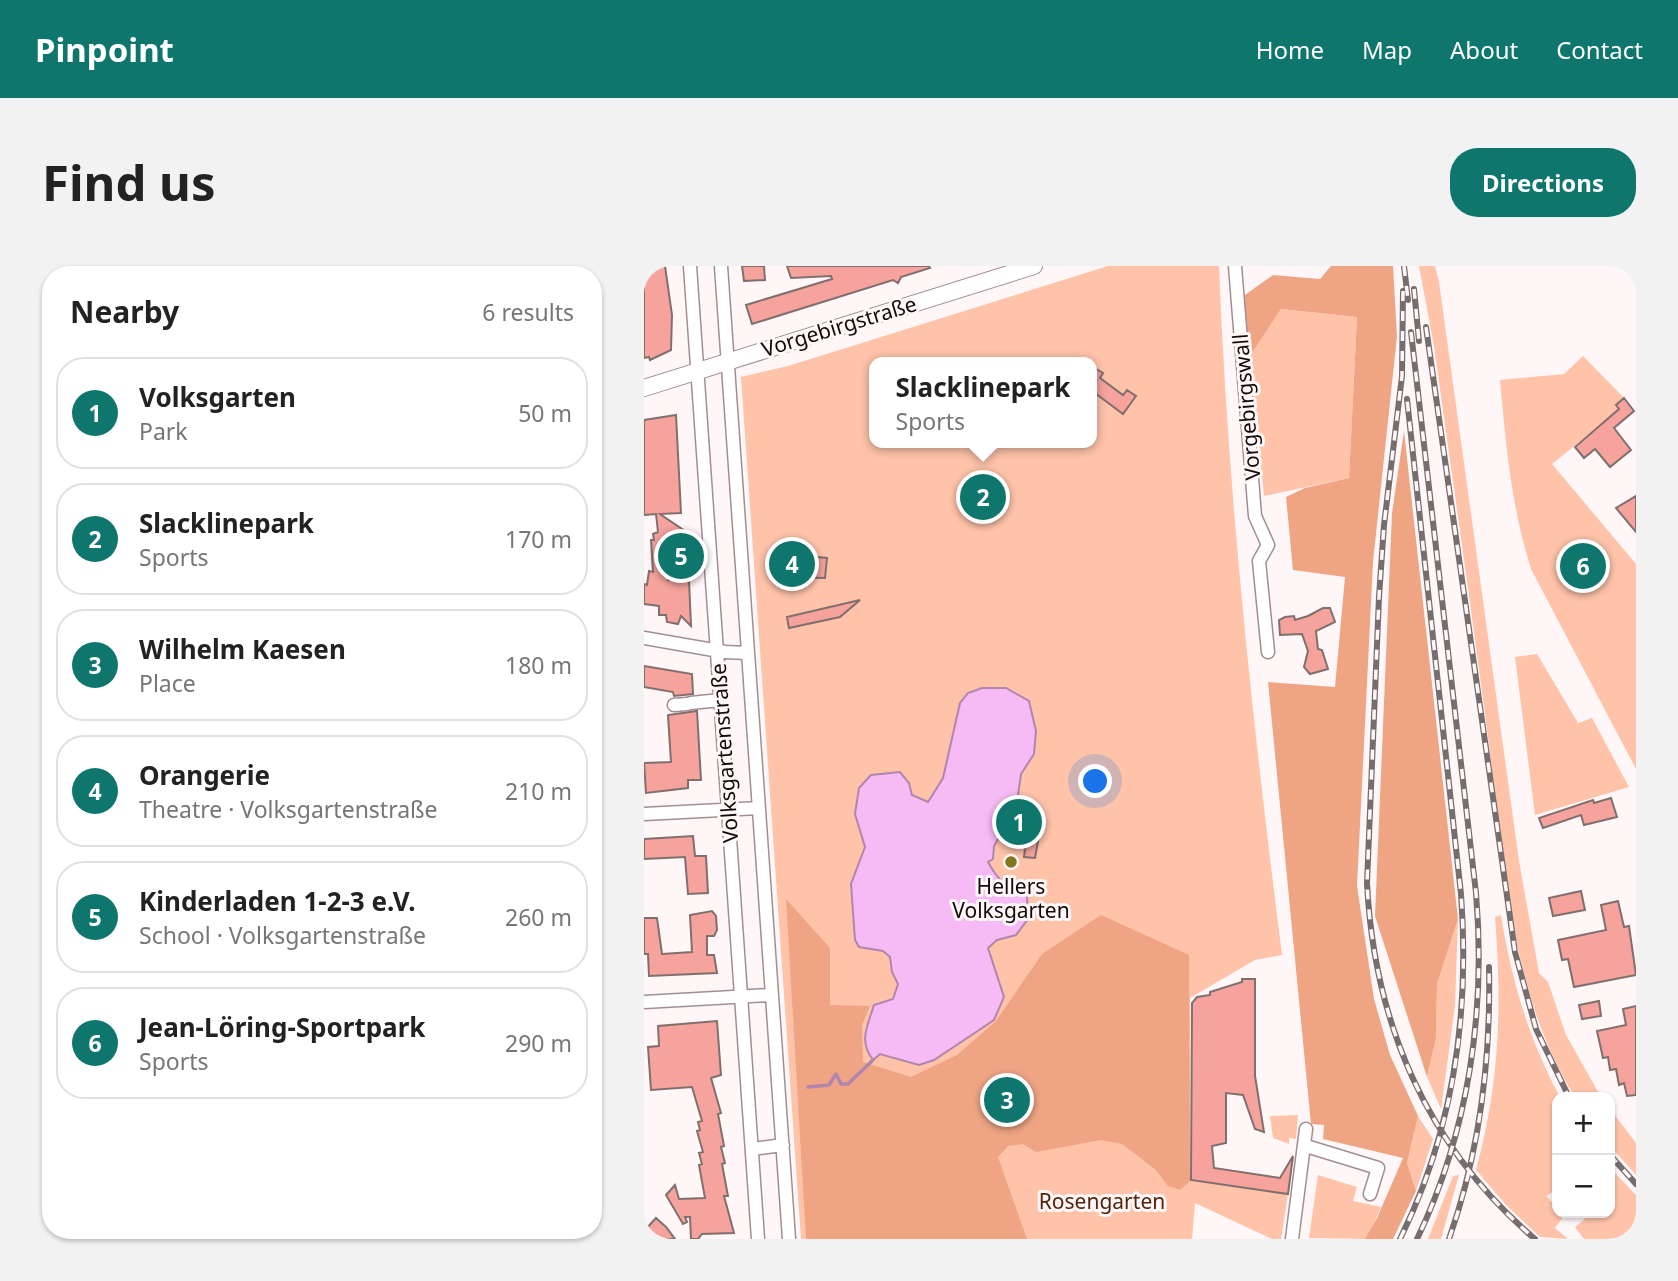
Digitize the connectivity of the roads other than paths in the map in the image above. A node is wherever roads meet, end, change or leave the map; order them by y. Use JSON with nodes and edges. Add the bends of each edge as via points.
{"nodes":[{"id":1,"x":690,"y":266,"type":"edge"},
{"id":2,"x":721,"y":266,"type":"edge"},
{"id":3,"x":1034,"y":266,"type":"edge"},
{"id":4,"x":1235,"y":266,"type":"edge"},
{"id":5,"x":728,"y":361,"type":"junction"},
{"id":6,"x":696,"y":371,"type":"junction"},
{"id":7,"x":644,"y":388,"type":"edge"},
{"id":8,"x":644,"y":638,"type":"edge"},
{"id":9,"x":716,"y":650,"type":"junction"},
{"id":10,"x":1268,"y":652,"type":"dead end"},
{"id":11,"x":748,"y":653,"type":"junction"},
{"id":12,"x":720,"y":700,"type":"junction"},
{"id":13,"x":684,"y":704,"type":"dead end"},
{"id":14,"x":758,"y":808,"type":"junction"},
{"id":15,"x":729,"y":809,"type":"junction"},
{"id":16,"x":644,"y":814,"type":"edge"},
{"id":17,"x":771,"y":995,"type":"junction"},
{"id":18,"x":740,"y":997,"type":"junction"},
{"id":19,"x":644,"y":1002,"type":"edge"},
{"id":20,"x":1306,"y":1129,"type":"dead end"},
{"id":21,"x":783,"y":1145,"type":"junction"},
{"id":22,"x":1306,"y":1146,"type":"junction"},
{"id":23,"x":752,"y":1149,"type":"junction"},
{"id":24,"x":1370,"y":1194,"type":"dead end"},
{"id":25,"x":758,"y":1239,"type":"edge"},
{"id":26,"x":789,"y":1239,"type":"edge"},
{"id":27,"x":1292,"y":1239,"type":"edge"}],
"edges":[{"from":1,"to":6,"type":"street","name":"Volksgartenstraße"},
{"from":2,"to":5,"type":"street","name":"Volksgartenstraße"},
{"from":3,"to":5,"type":"main road","name":"Vorgebirgstraße"},
{"from":4,"to":10,"type":"street","name":"Vorgebirgswall","via":[[1255,516],[1268,545],[1259,561]]},
{"from":5,"to":6,"type":"main road","name":"Vorgebirgstraße"},
{"from":5,"to":11,"type":"street","name":"Volksgartenstraße"},
{"from":6,"to":7,"type":"main road","name":"Vorgebirgstraße"},
{"from":6,"to":9,"type":"street","name":"Volksgartenstraße"},
{"from":8,"to":9,"type":"street"},
{"from":9,"to":11,"type":"street"},
{"from":9,"to":12,"type":"street","name":"Volksgartenstraße"},
{"from":11,"to":14,"type":"street","name":"Volksgartenstraße"},
{"from":12,"to":13,"type":"street"},
{"from":12,"to":15,"type":"street","name":"Volksgartenstraße"},
{"from":14,"to":15,"type":"street"},
{"from":14,"to":17,"type":"street","name":"Volksgartenstraße"},
{"from":15,"to":16,"type":"street"},
{"from":15,"to":18,"type":"street","name":"Volksgartenstraße"},
{"from":17,"to":18,"type":"street"},
{"from":17,"to":21,"type":"street","name":"Volksgartenstraße"},
{"from":18,"to":19,"type":"street"},
{"from":18,"to":23,"type":"street","name":"Volksgartenstraße"},
{"from":20,"to":22,"type":"street"},
{"from":21,"to":23,"type":"street"},
{"from":21,"to":26,"type":"street","name":"Volksgartenstraße"},
{"from":22,"to":24,"type":"street","via":[[1378,1168]]},
{"from":22,"to":27,"type":"street"},
{"from":23,"to":25,"type":"street","name":"Volksgartenstraße"}]}
